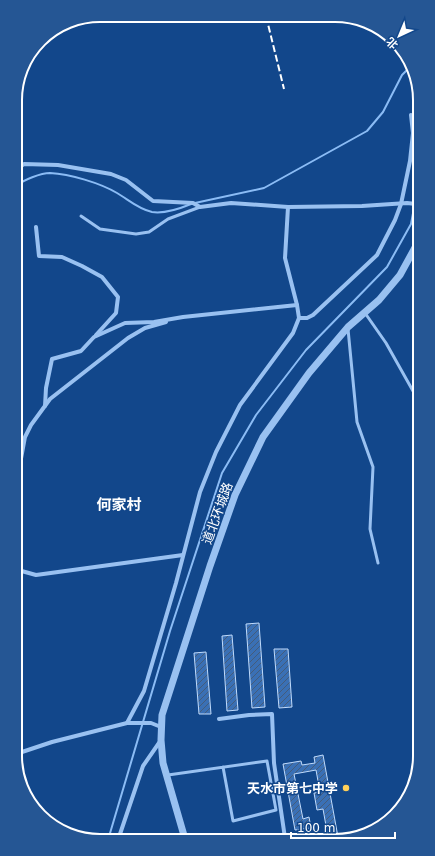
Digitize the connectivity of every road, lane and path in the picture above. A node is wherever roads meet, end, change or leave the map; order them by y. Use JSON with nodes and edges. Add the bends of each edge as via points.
{"nodes":[{"id":1,"x":411,"y":115,"type":"dead end"},
{"id":2,"x":22,"y":166,"type":"edge"},
{"id":3,"x":401,"y":204,"type":"junction"},
{"id":4,"x":413,"y":204,"type":"edge"},
{"id":5,"x":200,"y":207,"type":"junction"},
{"id":6,"x":288,"y":207,"type":"junction"},
{"id":7,"x":81,"y":216,"type":"dead end"},
{"id":8,"x":36,"y":227,"type":"dead end"},
{"id":9,"x":413,"y":251,"type":"edge"},
{"id":10,"x":297,"y":305,"type":"junction"},
{"id":11,"x":365,"y":312,"type":"junction"},
{"id":12,"x":183,"y":317,"type":"junction"},
{"id":13,"x":299,"y":318,"type":"junction"},
{"id":14,"x":348,"y":327,"type":"junction"},
{"id":15,"x":94,"y":337,"type":"junction"},
{"id":16,"x":413,"y":391,"type":"edge"},
{"id":17,"x":45,"y":406,"type":"junction"},
{"id":18,"x":22,"y":450,"type":"edge"},
{"id":19,"x":183,"y":555,"type":"junction"},
{"id":20,"x":378,"y":563,"type":"dead end"},
{"id":21,"x":22,"y":571,"type":"edge"},
{"id":22,"x":219,"y":719,"type":"dead end"},
{"id":23,"x":127,"y":723,"type":"junction"},
{"id":24,"x":162,"y":728,"type":"junction"},
{"id":25,"x":161,"y":740,"type":"junction"},
{"id":26,"x":22,"y":752,"type":"edge"},
{"id":27,"x":224,"y":767,"type":"junction"},
{"id":28,"x":166,"y":775,"type":"junction"},
{"id":29,"x":120,"y":834,"type":"edge"},
{"id":30,"x":184,"y":834,"type":"edge"},
{"id":31,"x":284,"y":834,"type":"edge"}],
"edges":[{"from":1,"to":3,"type":"street","via":[[413,133],[410,161]]},
{"from":2,"to":5,"type":"street","via":[[58,165],[111,174],[126,180],[153,201],[193,204]]},
{"from":3,"to":4,"type":"street"},
{"from":3,"to":6,"type":"street"},
{"from":3,"to":13,"type":"street","via":[[377,255],[313,315]]},
{"from":5,"to":6,"type":"street","via":[[231,202]]},
{"from":5,"to":7,"type":"lane","via":[[168,219],[150,232],[136,234],[100,228]]},
{"from":6,"to":10,"type":"street","via":[[285,258]]},
{"from":8,"to":15,"type":"street","via":[[39,256],[62,257],[82,266],[102,277],[118,297],[116,313]]},
{"from":9,"to":11,"type":"street","name":"道北环城路","via":[[400,275]]},
{"from":10,"to":12,"type":"street"},
{"from":10,"to":13,"type":"street"},
{"from":11,"to":14,"type":"street","name":"道北环城路"},
{"from":11,"to":16,"type":"lane"},
{"from":12,"to":15,"type":"street","via":[[125,323]]},
{"from":12,"to":17,"type":"street","via":[[145,328],[128,338],[50,399]]},
{"from":13,"to":19,"type":"street","via":[[294,333],[240,404],[216,452],[200,492]]},
{"from":14,"to":20,"type":"lane","via":[[357,422],[373,467],[370,529]]},
{"from":14,"to":24,"type":"street","name":"道北环城路","via":[[309,373],[263,437],[234,495],[162,715]]},
{"from":15,"to":17,"type":"street","via":[[81,350],[52,359]]},
{"from":17,"to":18,"type":"street","via":[[24,437]]},
{"from":19,"to":21,"type":"street","via":[[36,575]]},
{"from":19,"to":23,"type":"street","via":[[144,691]]},
{"from":22,"to":31,"type":"street","via":[[272,714],[274,764]]},
{"from":23,"to":24,"type":"street","via":[[151,723]]},
{"from":23,"to":26,"type":"street"},
{"from":24,"to":25,"type":"street","name":"道北环城路"},
{"from":25,"to":28,"type":"street","name":"道北环城路"},
{"from":25,"to":29,"type":"street","via":[[143,766]]},
{"from":27,"to":27,"type":"lane","via":[[267,761],[276,810],[233,821]]},
{"from":27,"to":28,"type":"lane"},
{"from":28,"to":30,"type":"street","name":"道北环城路"}]}
